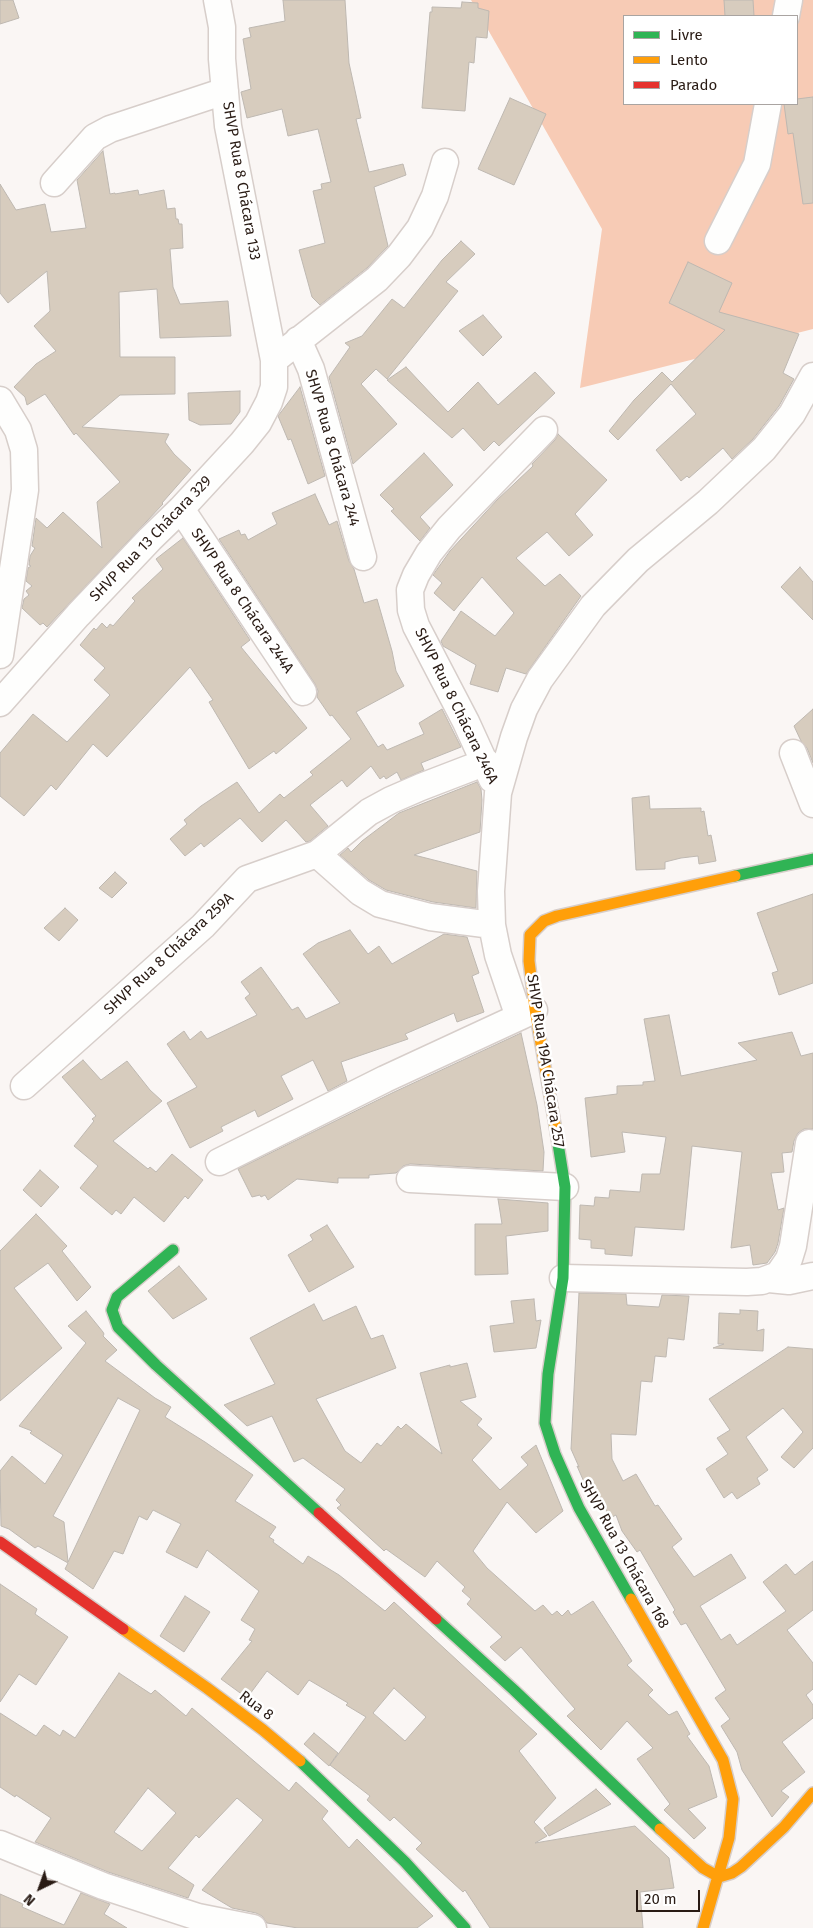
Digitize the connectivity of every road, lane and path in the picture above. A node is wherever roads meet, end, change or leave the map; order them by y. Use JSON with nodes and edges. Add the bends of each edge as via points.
{"nodes":[{"id":1,"x":217,"y":0,"type":"edge"},
{"id":2,"x":789,"y":0,"type":"edge"},
{"id":3,"x":786,"y":15,"type":"edge"},
{"id":4,"x":225,"y":91,"type":"junction"},
{"id":5,"x":768,"y":105,"type":"edge"},
{"id":6,"x":445,"y":162,"type":"dead end"},
{"id":7,"x":54,"y":183,"type":"dead end"},
{"id":8,"x":718,"y":241,"type":"dead end"},
{"id":9,"x":298,"y":340,"type":"junction"},
{"id":10,"x":274,"y":360,"type":"junction"},
{"id":11,"x":813,"y":376,"type":"edge"},
{"id":12,"x":0,"y":400,"type":"edge"},
{"id":13,"x":544,"y":430,"type":"dead end"},
{"id":14,"x":181,"y":509,"type":"junction"},
{"id":15,"x":363,"y":557,"type":"dead end"},
{"id":16,"x":0,"y":655,"type":"edge"},
{"id":17,"x":303,"y":692,"type":"dead end"},
{"id":18,"x":1,"y":701,"type":"edge"},
{"id":19,"x":793,"y":753,"type":"dead end"},
{"id":20,"x":486,"y":762,"type":"junction"},
{"id":21,"x":498,"y":793,"type":"junction"},
{"id":22,"x":813,"y":804,"type":"edge"},
{"id":23,"x":317,"y":854,"type":"junction"},
{"id":24,"x":813,"y":859,"type":"edge"},
{"id":25,"x":492,"y":925,"type":"junction"},
{"id":26,"x":527,"y":1013,"type":"junction"},
{"id":27,"x":24,"y":1086,"type":"dead end"},
{"id":28,"x":810,"y":1143,"type":"dead end"},
{"id":29,"x":219,"y":1162,"type":"dead end"},
{"id":30,"x":410,"y":1179,"type":"dead end"},
{"id":31,"x":565,"y":1187,"type":"junction"},
{"id":32,"x":174,"y":1250,"type":"dead end"},
{"id":33,"x":813,"y":1276,"type":"edge"},
{"id":34,"x":563,"y":1278,"type":"junction"},
{"id":35,"x":769,"y":1280,"type":"junction"},
{"id":36,"x":548,"y":1374,"type":"joint"},
{"id":37,"x":0,"y":1542,"type":"edge"},
{"id":38,"x":813,"y":1793,"type":"edge"},
{"id":39,"x":0,"y":1844,"type":"edge"},
{"id":40,"x":720,"y":1877,"type":"junction"},
{"id":41,"x":253,"y":1928,"type":"edge"},
{"id":42,"x":465,"y":1928,"type":"edge"},
{"id":43,"x":703,"y":1928,"type":"edge"}],
"edges":[{"from":1,"to":4,"type":"street","name":"SHVP Rua 8 Chácara 133","via":[[222,27]]},
{"from":2,"to":3,"type":"street"},
{"from":4,"to":7,"type":"street","via":[[110,129],[96,137]]},
{"from":4,"to":10,"type":"street","name":"SHVP Rua 8 Chácara 133","via":[[228,126]]},
{"from":5,"to":8,"type":"street","via":[[757,164]]},
{"from":6,"to":9,"type":"street","via":[[435,196],[420,228],[399,256],[370,284]]},
{"from":9,"to":10,"type":"street"},
{"from":9,"to":15,"type":"street","name":"SHVP Rua 8 Chácara 244","via":[[311,369]]},
{"from":10,"to":14,"type":"street","name":"SHVP Rua 13 Chácara 329","via":[[274,387],[258,423]]},
{"from":11,"to":21,"type":"street","via":[[792,414],[764,449],[708,502],[638,560],[593,606],[573,632],[540,679],[524,709]]},
{"from":12,"to":16,"type":"street","via":[[18,430],[24,450],[25,480]]},
{"from":13,"to":20,"type":"street","name":"SHVP Rua 8 Chácara 246A","via":[[449,528],[429,553],[410,590],[416,626]]},
{"from":14,"to":17,"type":"street","name":"SHVP Rua 8 Chácara 244A"},
{"from":14,"to":18,"type":"street","name":"SHVP Rua 13 Chácara 329","via":[[78,615]]},
{"from":19,"to":22,"type":"street"},
{"from":20,"to":21,"type":"street","name":"SHVP Rua 8 Chácara 246A"},
{"from":20,"to":23,"type":"street","name":"SHVP Rua 8 Chácara 259A","via":[[391,800],[369,812]]},
{"from":21,"to":25,"type":"street","via":[[493,845]]},
{"from":23,"to":25,"type":"street","via":[[347,882],[380,904],[430,917]]},
{"from":23,"to":27,"type":"street","name":"SHVP Rua 8 Chácara 259A","via":[[247,879],[203,926]]},
{"from":24,"to":26,"type":"street","name":"SHVP Rua 19A Chácara 257","via":[[571,912],[544,921],[530,935]]},
{"from":25,"to":26,"type":"street","via":[[504,975]]},
{"from":26,"to":29,"type":"street"},
{"from":26,"to":31,"type":"street","name":"SHVP Rua 19A Chácara 257","via":[[552,1102]]},
{"from":28,"to":35,"type":"street","via":[[791,1253],[781,1273]]},
{"from":30,"to":31,"type":"street"},
{"from":31,"to":34,"type":"street","name":"SHVP Rua 19A Chácara 257"},
{"from":32,"to":40,"type":"street","via":[[113,1304],[118,1327],[514,1690],[688,1855]]},
{"from":33,"to":35,"type":"street"},
{"from":34,"to":35,"type":"street"},
{"from":34,"to":36,"type":"street","name":"SHVP Rua 19A Chácara 257"},
{"from":36,"to":40,"type":"street","name":"SHVP Rua 13 Chácara 168","via":[[545,1423],[579,1508],[722,1760],[729,1781],[732,1819]]},
{"from":37,"to":42,"type":"street","name":"Rua 8","via":[[263,1730],[384,1841]]},
{"from":38,"to":40,"type":"street","via":[[752,1857],[732,1873]]},
{"from":39,"to":41,"type":"street","via":[[103,1886],[198,1917]]},
{"from":40,"to":43,"type":"street","name":"SHVP Rua 13 Chácara 168"}]}
